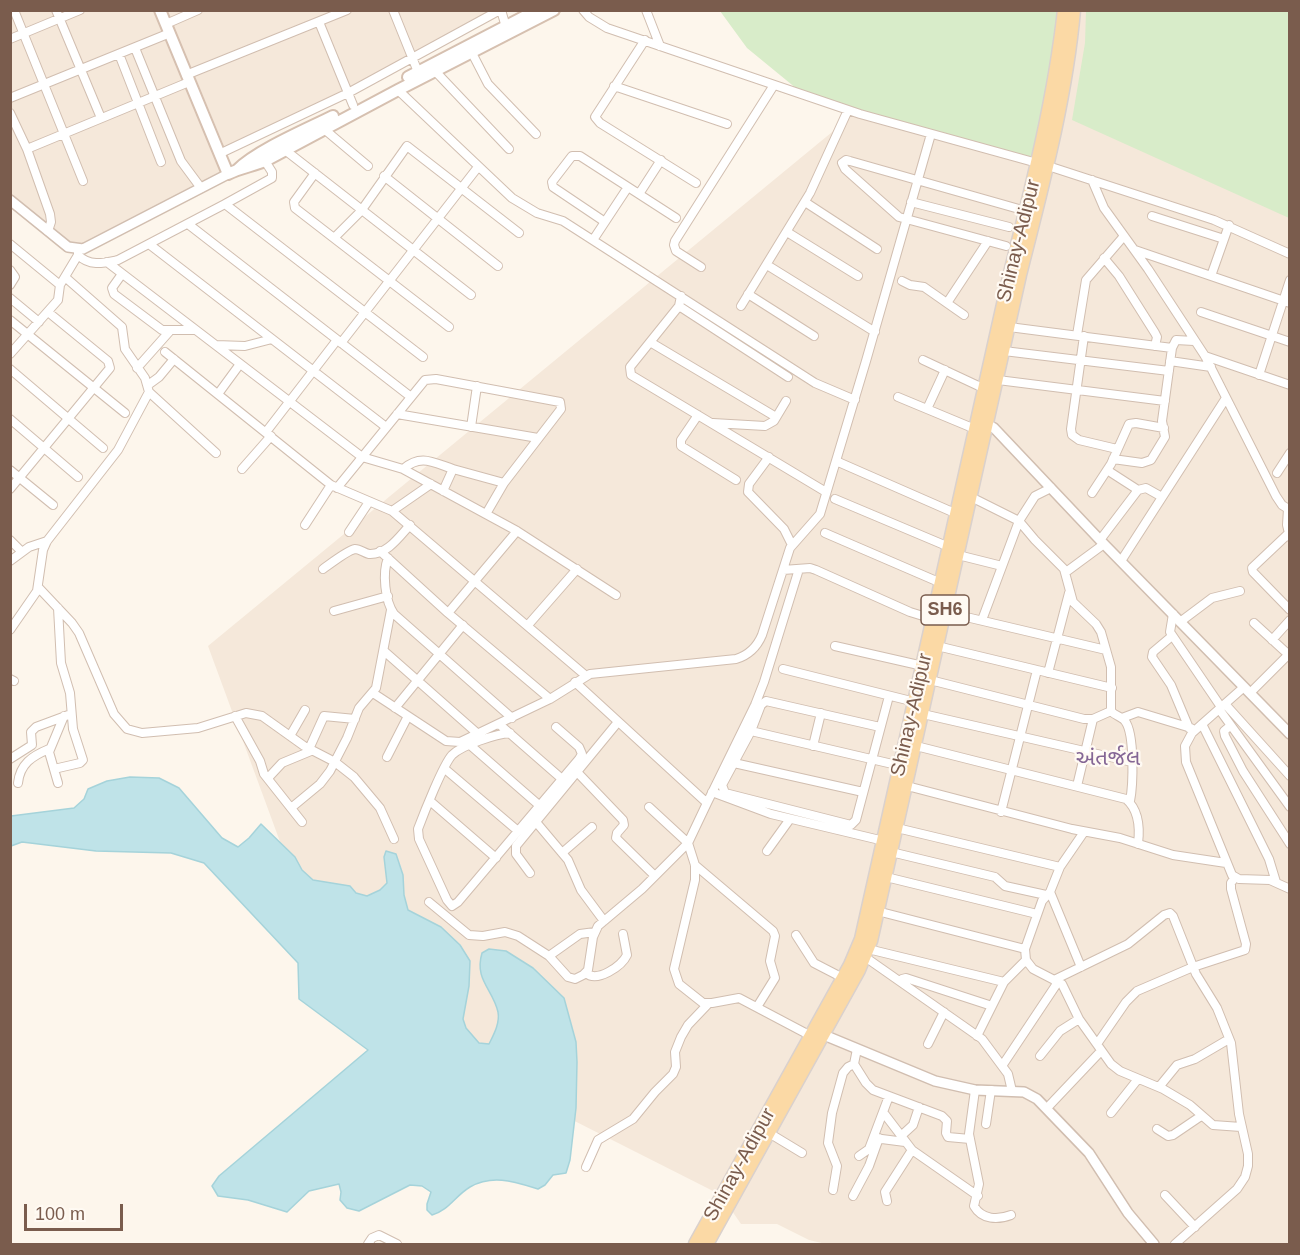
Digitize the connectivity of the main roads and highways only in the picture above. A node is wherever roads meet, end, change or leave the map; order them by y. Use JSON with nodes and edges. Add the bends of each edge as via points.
{"nodes":[{"id":1,"x":160,"y":10,"type":"edge"},
{"id":2,"x":537,"y":10,"type":"edge"},
{"id":3,"x":554,"y":10,"type":"edge"},
{"id":4,"x":1064,"y":10,"type":"edge"},
{"id":5,"x":1074,"y":10,"type":"edge"},
{"id":6,"x":1043,"y":165,"type":"junction"},
{"id":7,"x":233,"y":172,"type":"junction"},
{"id":8,"x":980,"y":424,"type":"junction"},
{"id":9,"x":954,"y":551,"type":"junction"},
{"id":10,"x":940,"y":618,"type":"junction"},
{"id":11,"x":816,"y":1034,"type":"junction"},
{"id":12,"x":737,"y":1181,"type":"junction"},
{"id":13,"x":727,"y":1198,"type":"junction"},
{"id":14,"x":695,"y":1245,"type":"edge"},
{"id":15,"x":707,"y":1245,"type":"edge"}],
"edges":[{"from":1,"to":7,"type":"main road","via":[[219,154]]},
{"from":2,"to":7,"type":"main road","via":[[262,153]]},
{"from":3,"to":7,"type":"main road","via":[[266,161]]},
{"from":4,"to":6,"type":"main road","name":"Shinay-Adipur","number":"SH6"},
{"from":5,"to":6,"type":"main road","name":"Shinay-Adipur","number":"SH6","via":[[1068,63]]},
{"from":6,"to":8,"type":"main road","name":"Shinay-Adipur","number":"SH6","via":[[1010,273]]},
{"from":6,"to":8,"type":"main road","name":"Shinay-Adipur","number":"SH6","via":[[998,380]]},
{"from":8,"to":9,"type":"main road","name":"Shinay-Adipur","number":"SH6","via":[[957,514]]},
{"from":8,"to":9,"type":"main road","name":"Shinay-Adipur","number":"SH6","via":[[971,497]]},
{"from":9,"to":10,"type":"main road","name":"Shinay-Adipur","number":"SH6"},
{"from":9,"to":10,"type":"main road","name":"Shinay-Adipur","number":"SH6","via":[[941,584]]},
{"from":10,"to":11,"type":"main road","name":"Shinay-Adipur","number":"SH6","via":[[923,666],[861,939]]},
{"from":10,"to":11,"type":"main road","name":"Shinay-Adipur","number":"SH6","via":[[938,646],[916,746],[866,953]]},
{"from":11,"to":12,"type":"main road","name":"Shinay-Adipur","number":"SH6"},
{"from":11,"to":12,"type":"main road","name":"Shinay-Adipur","number":"SH6","via":[[769,1133]]},
{"from":12,"to":13,"type":"main road","name":"Shinay-Adipur","number":"SH6"},
{"from":13,"to":14,"type":"main road","name":"Shinay-Adipur","number":"SH6"},
{"from":13,"to":15,"type":"main road","name":"Shinay-Adipur","number":"SH6"}]}
